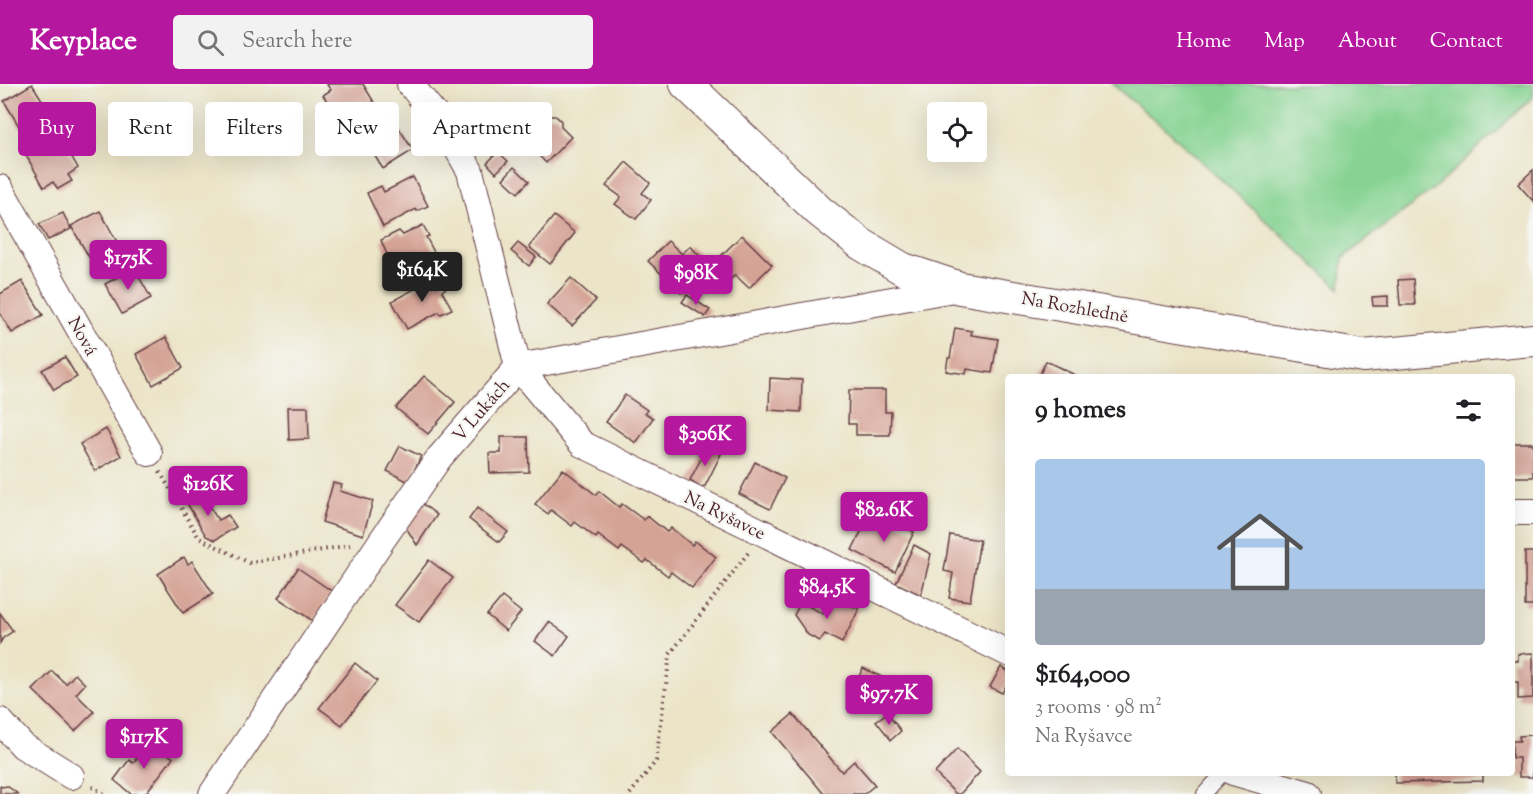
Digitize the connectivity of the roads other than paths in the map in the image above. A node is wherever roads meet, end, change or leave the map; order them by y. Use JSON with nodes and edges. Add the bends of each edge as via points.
{"nodes":[{"id":1,"x":410,"y":84,"type":"edge"},
{"id":2,"x":686,"y":84,"type":"edge"},
{"id":3,"x":0,"y":188,"type":"edge"},
{"id":4,"x":960,"y":288,"type":"junction"},
{"id":5,"x":1533,"y":340,"type":"edge"},
{"id":6,"x":518,"y":367,"type":"junction"},
{"id":7,"x":149,"y":453,"type":"road end"},
{"id":8,"x":1515,"y":512,"type":"edge"},
{"id":9,"x":1533,"y":512,"type":"edge"},
{"id":10,"x":1005,"y":652,"type":"edge"},
{"id":11,"x":0,"y":721,"type":"edge"},
{"id":12,"x":71,"y":776,"type":"dead end"},
{"id":13,"x":1220,"y":776,"type":"edge"},
{"id":14,"x":1261,"y":777,"type":"edge"},
{"id":15,"x":212,"y":794,"type":"edge"},
{"id":16,"x":1204,"y":794,"type":"edge"},
{"id":17,"x":1308,"y":794,"type":"edge"}],
"edges":[{"from":1,"to":6,"type":"street","name":"Na Ryšavce","via":[[446,127],[470,171]]},
{"from":2,"to":4,"type":"street","name":"Na Rozhledně","via":[[819,211],[861,244],[903,269]]},
{"from":3,"to":7,"type":"street","name":"Nová"},
{"from":4,"to":5,"type":"street","name":"Na Rozhledně","via":[[1363,356]]},
{"from":4,"to":6,"type":"street","name":"V Lukách"},
{"from":6,"to":10,"type":"street","name":"Na Ryšavce","via":[[582,444]]},
{"from":6,"to":15,"type":"street","name":"V Lukách","via":[[439,458]]},
{"from":8,"to":9,"type":"street"},
{"from":11,"to":12,"type":"street","via":[[23,746]]},
{"from":13,"to":16,"type":"lane"},
{"from":14,"to":17,"type":"street"}]}
